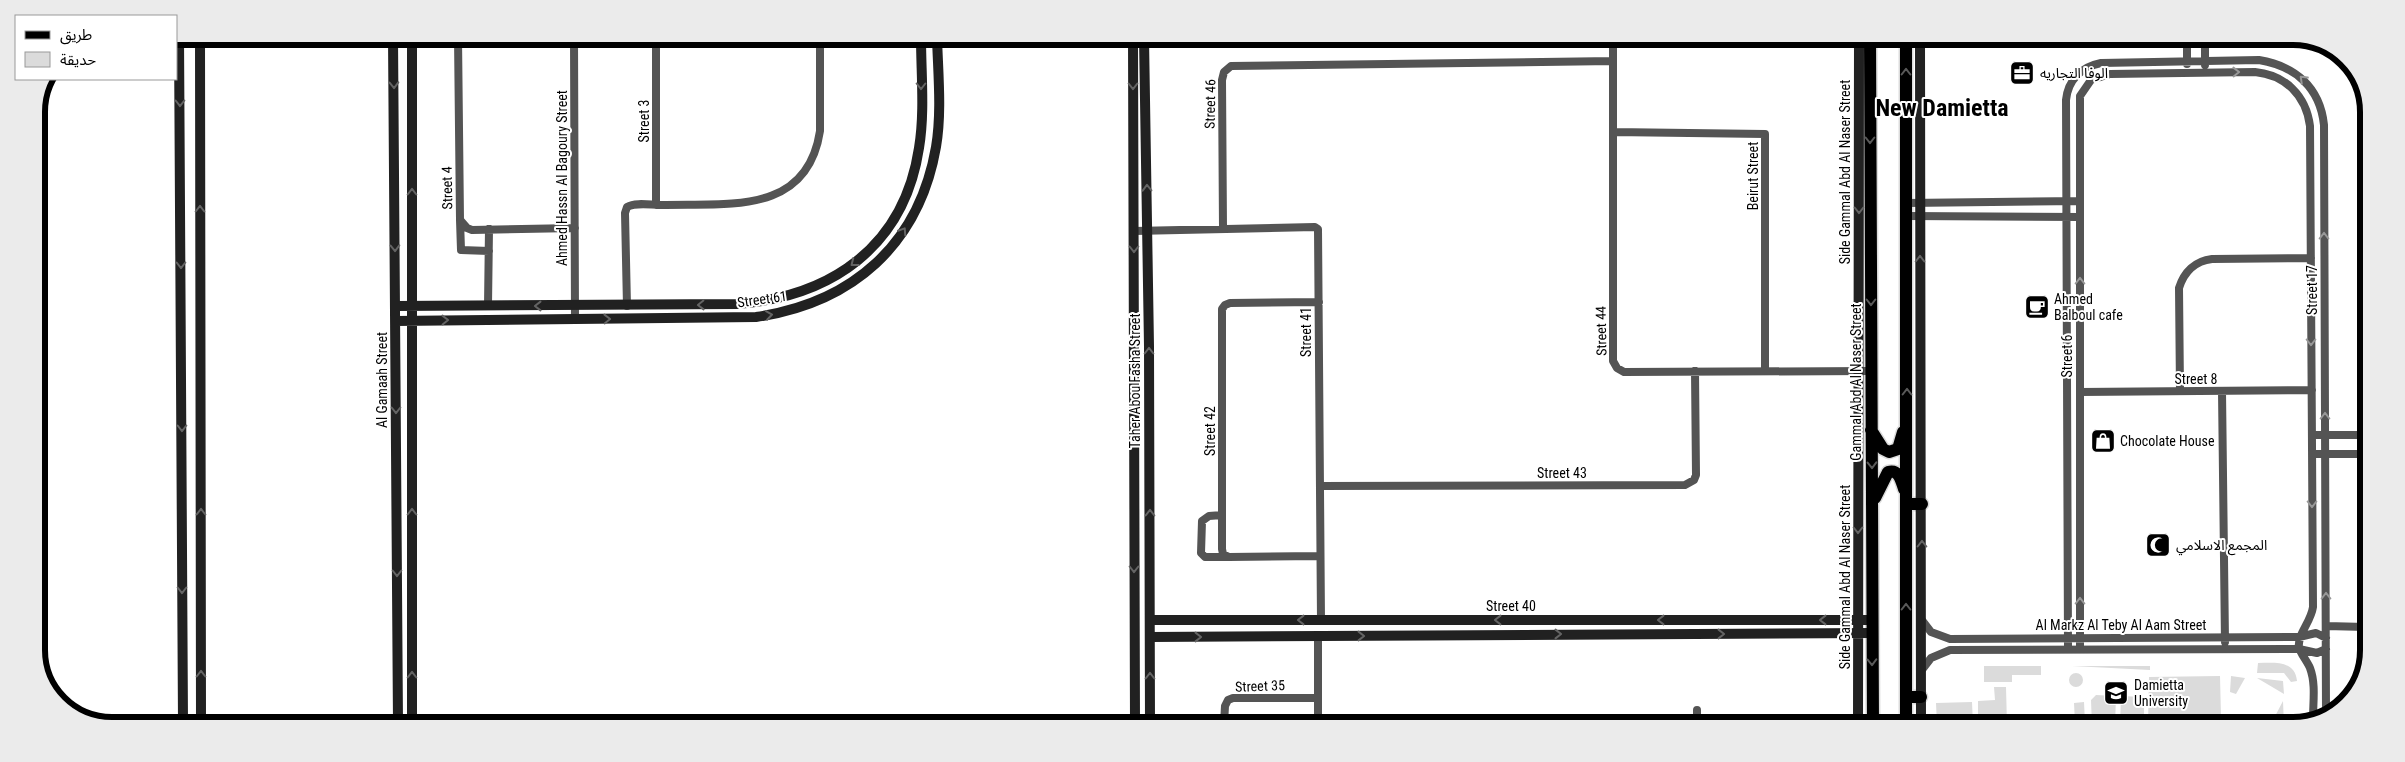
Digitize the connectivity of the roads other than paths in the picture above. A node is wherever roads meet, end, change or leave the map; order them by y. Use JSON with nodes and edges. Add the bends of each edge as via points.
{"nodes":[{"id":1,"x":179,"y":45,"type":"edge"},
{"id":2,"x":200,"y":45,"type":"edge"},
{"id":3,"x":393,"y":45,"type":"edge"},
{"id":4,"x":412,"y":45,"type":"edge"},
{"id":5,"x":458,"y":45,"type":"edge"},
{"id":6,"x":574,"y":45,"type":"edge"},
{"id":7,"x":656,"y":45,"type":"edge"},
{"id":8,"x":820,"y":45,"type":"edge"},
{"id":9,"x":921,"y":45,"type":"edge"},
{"id":10,"x":937,"y":45,"type":"edge"},
{"id":11,"x":1133,"y":45,"type":"edge"},
{"id":12,"x":1144,"y":45,"type":"edge"},
{"id":13,"x":1613,"y":45,"type":"edge"},
{"id":14,"x":1859,"y":45,"type":"edge"},
{"id":15,"x":1870,"y":45,"type":"edge"},
{"id":16,"x":1906,"y":45,"type":"edge"},
{"id":17,"x":1920,"y":45,"type":"edge"},
{"id":18,"x":2187,"y":45,"type":"edge"},
{"id":19,"x":2205,"y":45,"type":"edge"},
{"id":20,"x":1613,"y":61,"type":"junction"},
{"id":21,"x":2187,"y":61,"type":"junction"},
{"id":22,"x":2205,"y":61,"type":"junction"},
{"id":23,"x":2101,"y":63,"type":"joint"},
{"id":24,"x":2206,"y":72,"type":"junction"},
{"id":25,"x":2187,"y":73,"type":"junction"},
{"id":26,"x":2134,"y":74,"type":"joint"},
{"id":27,"x":1613,"y":132,"type":"junction"},
{"id":28,"x":2051,"y":201,"type":"junction"},
{"id":29,"x":2066,"y":201,"type":"junction"},
{"id":30,"x":2080,"y":201,"type":"junction"},
{"id":31,"x":1920,"y":202,"type":"junction"},
{"id":32,"x":656,"y":205,"type":"junction"},
{"id":33,"x":1911,"y":211,"type":"junction"},
{"id":34,"x":2051,"y":216,"type":"junction"},
{"id":35,"x":2066,"y":216,"type":"junction"},
{"id":36,"x":2080,"y":216,"type":"junction"},
{"id":37,"x":460,"y":220,"type":"junction"},
{"id":38,"x":575,"y":228,"type":"junction"},
{"id":39,"x":1223,"y":229,"type":"junction"},
{"id":40,"x":489,"y":230,"type":"junction"},
{"id":41,"x":1148,"y":230,"type":"junction"},
{"id":42,"x":1134,"y":231,"type":"junction"},
{"id":43,"x":489,"y":251,"type":"junction"},
{"id":44,"x":2311,"y":258,"type":"junction"},
{"id":45,"x":1319,"y":302,"type":"junction"},
{"id":46,"x":736,"y":304,"type":"junction"},
{"id":47,"x":575,"y":305,"type":"junction"},
{"id":48,"x":396,"y":306,"type":"junction"},
{"id":49,"x":412,"y":306,"type":"junction"},
{"id":50,"x":488,"y":306,"type":"junction"},
{"id":51,"x":627,"y":306,"type":"junction"},
{"id":52,"x":737,"y":317,"type":"junction"},
{"id":53,"x":575,"y":319,"type":"junction"},
{"id":54,"x":396,"y":321,"type":"junction"},
{"id":55,"x":412,"y":321,"type":"junction"},
{"id":56,"x":182,"y":343,"type":"junction"},
{"id":57,"x":200,"y":343,"type":"junction"},
{"id":58,"x":182,"y":360,"type":"junction"},
{"id":59,"x":199,"y":361,"type":"junction"},
{"id":60,"x":1695,"y":371,"type":"junction"},
{"id":61,"x":1765,"y":371,"type":"junction"},
{"id":62,"x":1864,"y":371,"type":"junction"},
{"id":63,"x":2312,"y":390,"type":"junction"},
{"id":64,"x":2180,"y":391,"type":"junction"},
{"id":65,"x":2222,"y":391,"type":"junction"},
{"id":66,"x":2080,"y":392,"type":"junction"},
{"id":67,"x":1907,"y":416,"type":"junction"},
{"id":68,"x":1871,"y":430,"type":"junction"},
{"id":69,"x":2325,"y":434,"type":"junction"},
{"id":70,"x":2312,"y":435,"type":"junction"},
{"id":71,"x":2360,"y":435,"type":"edge"},
{"id":72,"x":2068,"y":437,"type":"junction"},
{"id":73,"x":2080,"y":437,"type":"junction"},
{"id":74,"x":2312,"y":454,"type":"junction"},
{"id":75,"x":2325,"y":454,"type":"junction"},
{"id":76,"x":2360,"y":454,"type":"edge"},
{"id":77,"x":1320,"y":486,"type":"junction"},
{"id":78,"x":1907,"y":500,"type":"junction"},
{"id":79,"x":1872,"y":504,"type":"junction"},
{"id":80,"x":1922,"y":504,"type":"junction"},
{"id":81,"x":1222,"y":515,"type":"junction"},
{"id":82,"x":1320,"y":556,"type":"junction"},
{"id":83,"x":1229,"y":557,"type":"junction"},
{"id":84,"x":1921,"y":619,"type":"junction"},
{"id":85,"x":1150,"y":620,"type":"junction"},
{"id":86,"x":1321,"y":620,"type":"junction"},
{"id":87,"x":1858,"y":620,"type":"junction"},
{"id":88,"x":1872,"y":626,"type":"junction"},
{"id":89,"x":2326,"y":626,"type":"junction"},
{"id":90,"x":2360,"y":627,"type":"edge"},
{"id":91,"x":1858,"y":633,"type":"junction"},
{"id":92,"x":1318,"y":636,"type":"junction"},
{"id":93,"x":2299,"y":636,"type":"junction"},
{"id":94,"x":1150,"y":637,"type":"junction"},
{"id":95,"x":2225,"y":637,"type":"junction"},
{"id":96,"x":2068,"y":638,"type":"junction"},
{"id":97,"x":2080,"y":638,"type":"junction"},
{"id":98,"x":2326,"y":638,"type":"junction"},
{"id":99,"x":2326,"y":648,"type":"junction"},
{"id":100,"x":2068,"y":649,"type":"junction"},
{"id":101,"x":2080,"y":649,"type":"junction"},
{"id":102,"x":2225,"y":649,"type":"junction"},
{"id":103,"x":2299,"y":649,"type":"junction"},
{"id":104,"x":1921,"y":671,"type":"junction"},
{"id":105,"x":1906,"y":697,"type":"junction"},
{"id":106,"x":1318,"y":698,"type":"junction"},
{"id":107,"x":1921,"y":698,"type":"junction"},
{"id":108,"x":2326,"y":708,"type":"edge"},
{"id":109,"x":1697,"y":710,"type":"dead end"},
{"id":110,"x":2313,"y":713,"type":"edge"},
{"id":111,"x":183,"y":717,"type":"edge"},
{"id":112,"x":202,"y":717,"type":"edge"},
{"id":113,"x":398,"y":717,"type":"edge"},
{"id":114,"x":412,"y":717,"type":"edge"},
{"id":115,"x":1135,"y":717,"type":"edge"},
{"id":116,"x":1150,"y":717,"type":"edge"},
{"id":117,"x":1224,"y":717,"type":"edge"},
{"id":118,"x":1318,"y":717,"type":"edge"},
{"id":119,"x":1697,"y":717,"type":"edge"},
{"id":120,"x":1858,"y":717,"type":"edge"},
{"id":121,"x":1873,"y":717,"type":"edge"},
{"id":122,"x":1906,"y":717,"type":"edge"},
{"id":123,"x":1921,"y":717,"type":"edge"}],
"edges":[{"from":1,"to":56,"type":"street","one_way":true},
{"from":57,"to":2,"type":"street","one_way":true},
{"from":3,"to":48,"type":"street","name":"Al Gamaah Street","one_way":true},
{"from":49,"to":4,"type":"street","one_way":true},
{"from":5,"to":37,"type":"street","name":"Street 4"},
{"from":6,"to":38,"type":"street","name":"Ahmed Hassn Al Bagoury Street"},
{"from":7,"to":32,"type":"street","name":"Street 3"},
{"from":8,"to":32,"type":"street","via":[[818,145],[809,166],[795,183],[777,195],[756,201]]},
{"from":9,"to":46,"type":"street","name":"Street 61","one_way":true,"via":[[919,148],[911,182],[887,228],[850,267],[820,284],[775,300]]},
{"from":52,"to":10,"type":"street","name":"Street 61","one_way":true,"via":[[785,312],[840,291],[872,269],[900,236],[926,184],[936,147]]},
{"from":11,"to":42,"type":"street","name":"Taher Abou Fasha Street","one_way":true},
{"from":41,"to":12,"type":"street","name":"Taher Abou Fasha Street","one_way":true},
{"from":13,"to":20,"type":"street","name":"Street 44"},
{"from":14,"to":62,"type":"street","name":"Side Gammal Abd Al Naser Street","one_way":true},
{"from":15,"to":62,"type":"main road","name":"Gammal Abd Al Naser Street","one_way":true},
{"from":33,"to":16,"type":"main road","one_way":true},
{"from":17,"to":31,"type":"street"},
{"from":18,"to":21,"type":"street"},
{"from":19,"to":22,"type":"street"},
{"from":20,"to":27,"type":"street","name":"Street 44"},
{"from":20,"to":39,"type":"street","name":"Street 46","via":[[1231,66],[1224,72],[1222,80]]},
{"from":21,"to":22,"type":"street","name":"Street 17"},
{"from":21,"to":23,"type":"street","name":"Street 17"},
{"from":21,"to":25,"type":"street"},
{"from":22,"to":24,"type":"street"},
{"from":69,"to":22,"type":"street","name":"Street 17","one_way":true,"via":[[2324,135],[2321,109],[2310,87],[2285,67],[2259,60]]},
{"from":23,"to":29,"type":"street","name":"Street 6","via":[[2081,71],[2066,94]]},
{"from":24,"to":25,"type":"street","name":"Street 17"},
{"from":24,"to":44,"type":"street","name":"Street 17","one_way":true,"via":[[2268,74],[2287,83],[2302,99],[2310,126]]},
{"from":25,"to":26,"type":"street","name":"Street 17"},
{"from":26,"to":30,"type":"street","name":"Street 6","via":[[2100,76],[2091,80],[2082,91],[2079,105]]},
{"from":27,"to":60,"type":"street","name":"Street 44","via":[[1613,361],[1624,372]]},
{"from":27,"to":61,"type":"street","name":"Beirut Street","via":[[1765,134]]},
{"from":28,"to":29,"type":"street"},
{"from":28,"to":31,"type":"street"},
{"from":28,"to":34,"type":"street"},
{"from":29,"to":30,"type":"street"},
{"from":29,"to":35,"type":"street","name":"Street 6"},
{"from":30,"to":36,"type":"street","name":"Street 6"},
{"from":31,"to":33,"type":"street"},
{"from":32,"to":51,"type":"street","via":[[630,205],[625,209]]},
{"from":33,"to":34,"type":"street"},
{"from":67,"to":33,"type":"main road","one_way":true},
{"from":80,"to":33,"type":"street","one_way":true},
{"from":34,"to":35,"type":"street"},
{"from":35,"to":36,"type":"street"},
{"from":35,"to":72,"type":"street","name":"Street 6"},
{"from":66,"to":36,"type":"street","name":"Street 6","one_way":true},
{"from":37,"to":40,"type":"street","name":"Street 4","via":[[472,230]]},
{"from":37,"to":43,"type":"street","via":[[460,250]]},
{"from":38,"to":40,"type":"street","name":"Street 4"},
{"from":38,"to":47,"type":"street","name":"Ahmed Hassn Al Bagoury Street"},
{"from":39,"to":41,"type":"street","name":"Street 41"},
{"from":39,"to":45,"type":"street","name":"Street 41","via":[[1317,228]]},
{"from":40,"to":43,"type":"street"},
{"from":41,"to":42,"type":"street","name":"Street 41"},
{"from":85,"to":41,"type":"street","name":"Taher Abou Fasha Street","one_way":true},
{"from":42,"to":115,"type":"street","name":"Taher Abou Fasha Street","one_way":true},
{"from":43,"to":50,"type":"street"},
{"from":44,"to":63,"type":"street","name":"Street 17","one_way":true},
{"from":44,"to":64,"type":"street","via":[[2212,259],[2191,268],[2180,288]]},
{"from":45,"to":77,"type":"street","name":"Street 41"},
{"from":45,"to":81,"type":"street","name":"Street 42","via":[[1230,303],[1223,307]]},
{"from":46,"to":51,"type":"street","name":"Street 61","one_way":true},
{"from":46,"to":52,"type":"street"},
{"from":47,"to":50,"type":"street","name":"Street 61","one_way":true},
{"from":47,"to":51,"type":"street","name":"Street 61"},
{"from":47,"to":53,"type":"street","name":"Ahmed Hassn Al Bagoury Street"},
{"from":48,"to":49,"type":"street","name":"Street 61"},
{"from":48,"to":54,"type":"street","name":"Al Gamaah Street"},
{"from":49,"to":50,"type":"street","name":"Street 61"},
{"from":49,"to":55,"type":"street"},
{"from":53,"to":52,"type":"street","name":"Street 61","one_way":true},
{"from":55,"to":53,"type":"street","name":"Street 61","one_way":true},
{"from":54,"to":55,"type":"street","name":"Street 61"},
{"from":54,"to":113,"type":"street","name":"Al Gamaah Street","one_way":true},
{"from":114,"to":55,"type":"street","one_way":true},
{"from":56,"to":57,"type":"street"},
{"from":56,"to":58,"type":"street"},
{"from":57,"to":59,"type":"street"},
{"from":58,"to":59,"type":"street"},
{"from":58,"to":111,"type":"street","one_way":true},
{"from":112,"to":59,"type":"street","one_way":true},
{"from":60,"to":61,"type":"street","name":"Street 44"},
{"from":60,"to":77,"type":"street","name":"Street 43","via":[[1696,475],[1686,485]]},
{"from":61,"to":62,"type":"street","name":"Street 44"},
{"from":62,"to":68,"type":"main road","name":"Gammal Abd Al Naser Street"},
{"from":62,"to":87,"type":"street","name":"Side Gammal Abd Al Naser Street","one_way":true},
{"from":63,"to":65,"type":"street","name":"Street 8"},
{"from":63,"to":70,"type":"street","name":"Street 17"},
{"from":64,"to":65,"type":"street","name":"Street 8"},
{"from":64,"to":66,"type":"street","name":"Street 8"},
{"from":65,"to":95,"type":"street"},
{"from":66,"to":73,"type":"street","name":"Street 6"},
{"from":67,"to":68,"type":"main road","via":[[1899,447],[1894,452],[1883,449]]},
{"from":67,"to":78,"type":"main road"},
{"from":68,"to":79,"type":"main road","name":"Gammal Abd Al Naser Street","one_way":true},
{"from":69,"to":70,"type":"street"},
{"from":69,"to":71,"type":"street"},
{"from":69,"to":75,"type":"street","name":"Street 17"},
{"from":70,"to":74,"type":"street","name":"Street 17"},
{"from":72,"to":73,"type":"street"},
{"from":72,"to":96,"type":"street","name":"Street 6"},
{"from":97,"to":73,"type":"street","name":"Street 6","one_way":true},
{"from":74,"to":75,"type":"street"},
{"from":74,"to":93,"type":"street","name":"Street 17","one_way":true,"via":[[2313,607],[2309,623]]},
{"from":75,"to":76,"type":"street"},
{"from":89,"to":75,"type":"street","name":"Street 17","one_way":true},
{"from":77,"to":82,"type":"street","name":"Street 41"},
{"from":78,"to":79,"type":"main road","via":[[1898,474],[1891,471],[1884,476]]},
{"from":78,"to":80,"type":"main road"},
{"from":105,"to":78,"type":"main road","one_way":true},
{"from":79,"to":88,"type":"main road","name":"Gammal Abd Al Naser Street"},
{"from":84,"to":80,"type":"street","one_way":true},
{"from":81,"to":83,"type":"street","name":"Street 42","via":[[1222,552]]},
{"from":81,"to":83,"type":"street","via":[[1207,516],[1202,521],[1201,553],[1205,558]]},
{"from":82,"to":83,"type":"street"},
{"from":82,"to":86,"type":"street","name":"Street 41"},
{"from":84,"to":96,"type":"street","name":"Al Markz Al Teby Al Aam Street","via":[[1931,632],[1945,638]]},
{"from":84,"to":104,"type":"street"},
{"from":86,"to":85,"type":"street","name":"Street 40","one_way":true},
{"from":85,"to":94,"type":"street","name":"Taher Abou Fasha Street"},
{"from":87,"to":86,"type":"street","name":"Street 40","one_way":true},
{"from":87,"to":88,"type":"street","name":"Street 40"},
{"from":87,"to":91,"type":"street","name":"Side Gammal Abd Al Naser Street"},
{"from":88,"to":91,"type":"street","name":"Street 40"},
{"from":88,"to":121,"type":"main road","name":"Gammal Abd Al Naser Street","one_way":true},
{"from":89,"to":90,"type":"street"},
{"from":89,"to":98,"type":"street","name":"Street 17"},
{"from":92,"to":91,"type":"street","name":"Street 40","one_way":true},
{"from":91,"to":120,"type":"street","name":"Side Gammal Abd Al Naser Street"},
{"from":94,"to":92,"type":"street","name":"Street 40","one_way":true},
{"from":92,"to":106,"type":"street"},
{"from":93,"to":95,"type":"street","name":"Al Markz Al Teby Al Aam Street"},
{"from":93,"to":98,"type":"street","name":"Al Markz Al Teby Al Aam Street","via":[[2316,633]]},
{"from":93,"to":103,"type":"street"},
{"from":116,"to":94,"type":"street","name":"Taher Abou Fasha Street","one_way":true},
{"from":95,"to":97,"type":"street","name":"Al Markz Al Teby Al Aam Street"},
{"from":95,"to":102,"type":"street"},
{"from":96,"to":97,"type":"street","name":"Al Markz Al Teby Al Aam Street"},
{"from":96,"to":100,"type":"street","name":"Street 6"},
{"from":97,"to":101,"type":"street","name":"Street 6"},
{"from":98,"to":99,"type":"street","name":"Street 17"},
{"from":99,"to":103,"type":"street","name":"Al Markz Al Teby Al Aam Street","via":[[2316,653]]},
{"from":99,"to":108,"type":"street","name":"Street 17"},
{"from":100,"to":101,"type":"street","name":"Al Markz Al Teby Al Aam Street"},
{"from":100,"to":104,"type":"street","name":"Al Markz Al Teby Al Aam Street","via":[[1950,650],[1931,658]]},
{"from":101,"to":102,"type":"street","name":"Al Markz Al Teby Al Aam Street"},
{"from":102,"to":103,"type":"street","name":"Al Markz Al Teby Al Aam Street"},
{"from":103,"to":110,"type":"street","via":[[2312,675]]},
{"from":104,"to":107,"type":"street"},
{"from":105,"to":107,"type":"main road"},
{"from":105,"to":122,"type":"main road"},
{"from":106,"to":117,"type":"street","name":"Street 35","via":[[1233,698],[1224,706]]},
{"from":106,"to":118,"type":"street"},
{"from":107,"to":123,"type":"street"},
{"from":109,"to":119,"type":"street"}]}
